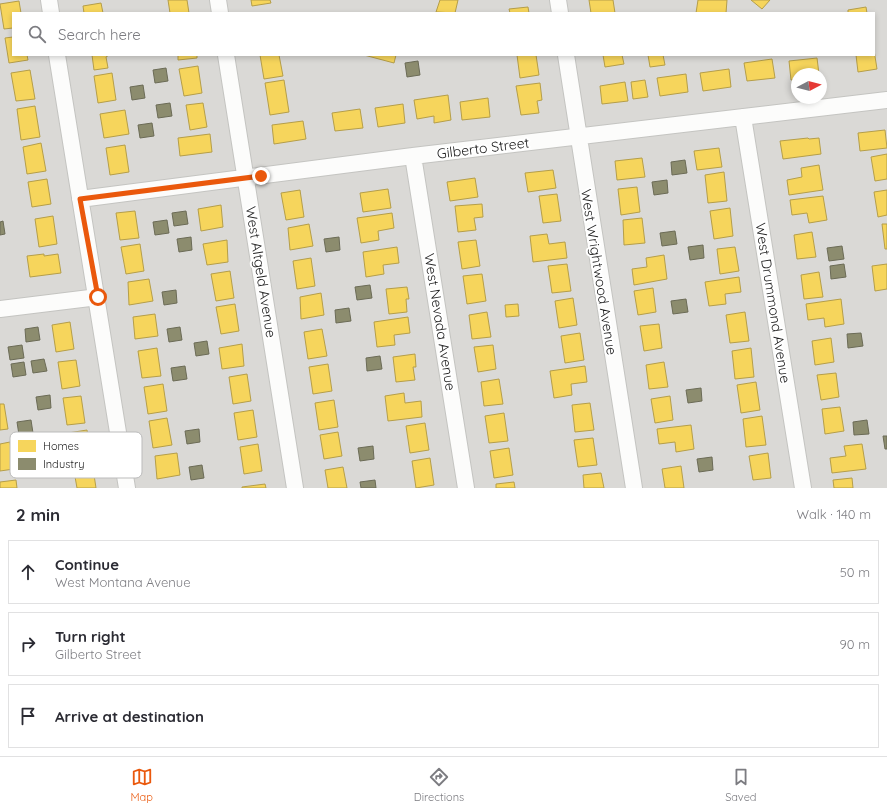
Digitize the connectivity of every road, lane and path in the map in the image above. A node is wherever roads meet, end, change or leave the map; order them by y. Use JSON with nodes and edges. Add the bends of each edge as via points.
{"nodes":[{"id":1,"x":49,"y":0,"type":"edge"},
{"id":2,"x":218,"y":0,"type":"edge"},
{"id":3,"x":558,"y":0,"type":"edge"},
{"id":4,"x":51,"y":12,"type":"edge"},
{"id":5,"x":220,"y":12,"type":"edge"},
{"id":6,"x":560,"y":12,"type":"edge"},
{"id":7,"x":57,"y":56,"type":"edge"},
{"id":8,"x":226,"y":56,"type":"edge"},
{"id":9,"x":566,"y":56,"type":"edge"},
{"id":10,"x":887,"y":100,"type":"edge"},
{"id":11,"x":743,"y":117,"type":"junction"},
{"id":12,"x":578,"y":138,"type":"junction"},
{"id":13,"x":413,"y":156,"type":"junction"},
{"id":14,"x":246,"y":178,"type":"junction"},
{"id":15,"x":80,"y":199,"type":"junction"},
{"id":16,"x":98,"y":297,"type":"junction"},
{"id":17,"x":0,"y":309,"type":"edge"},
{"id":18,"x":118,"y":432,"type":"edge"},
{"id":19,"x":125,"y":478,"type":"edge"},
{"id":20,"x":127,"y":488,"type":"edge"},
{"id":21,"x":295,"y":488,"type":"edge"},
{"id":22,"x":466,"y":488,"type":"edge"},
{"id":23,"x":634,"y":488,"type":"edge"},
{"id":24,"x":803,"y":488,"type":"edge"}],
"edges":[{"from":1,"to":4,"type":"street"},
{"from":2,"to":5,"type":"street"},
{"from":3,"to":6,"type":"street"},
{"from":7,"to":15,"type":"street"},
{"from":8,"to":14,"type":"street","name":"West Altgeld Avenue"},
{"from":9,"to":12,"type":"street","name":"West Wrightwood Avenue"},
{"from":10,"to":11,"type":"street","name":"Gilberto Street"},
{"from":11,"to":12,"type":"street","name":"Gilberto Street"},
{"from":11,"to":24,"type":"street","name":"West Drummond Avenue"},
{"from":12,"to":13,"type":"street","name":"Gilberto Street"},
{"from":12,"to":23,"type":"street","name":"West Wrightwood Avenue"},
{"from":13,"to":14,"type":"street","name":"Gilberto Street"},
{"from":13,"to":22,"type":"street","name":"West Nevada Avenue"},
{"from":14,"to":15,"type":"street","name":"Gilberto Street"},
{"from":14,"to":21,"type":"street","name":"West Altgeld Avenue"},
{"from":15,"to":16,"type":"street"},
{"from":16,"to":17,"type":"street"},
{"from":16,"to":18,"type":"street"},
{"from":19,"to":20,"type":"street"}]}
